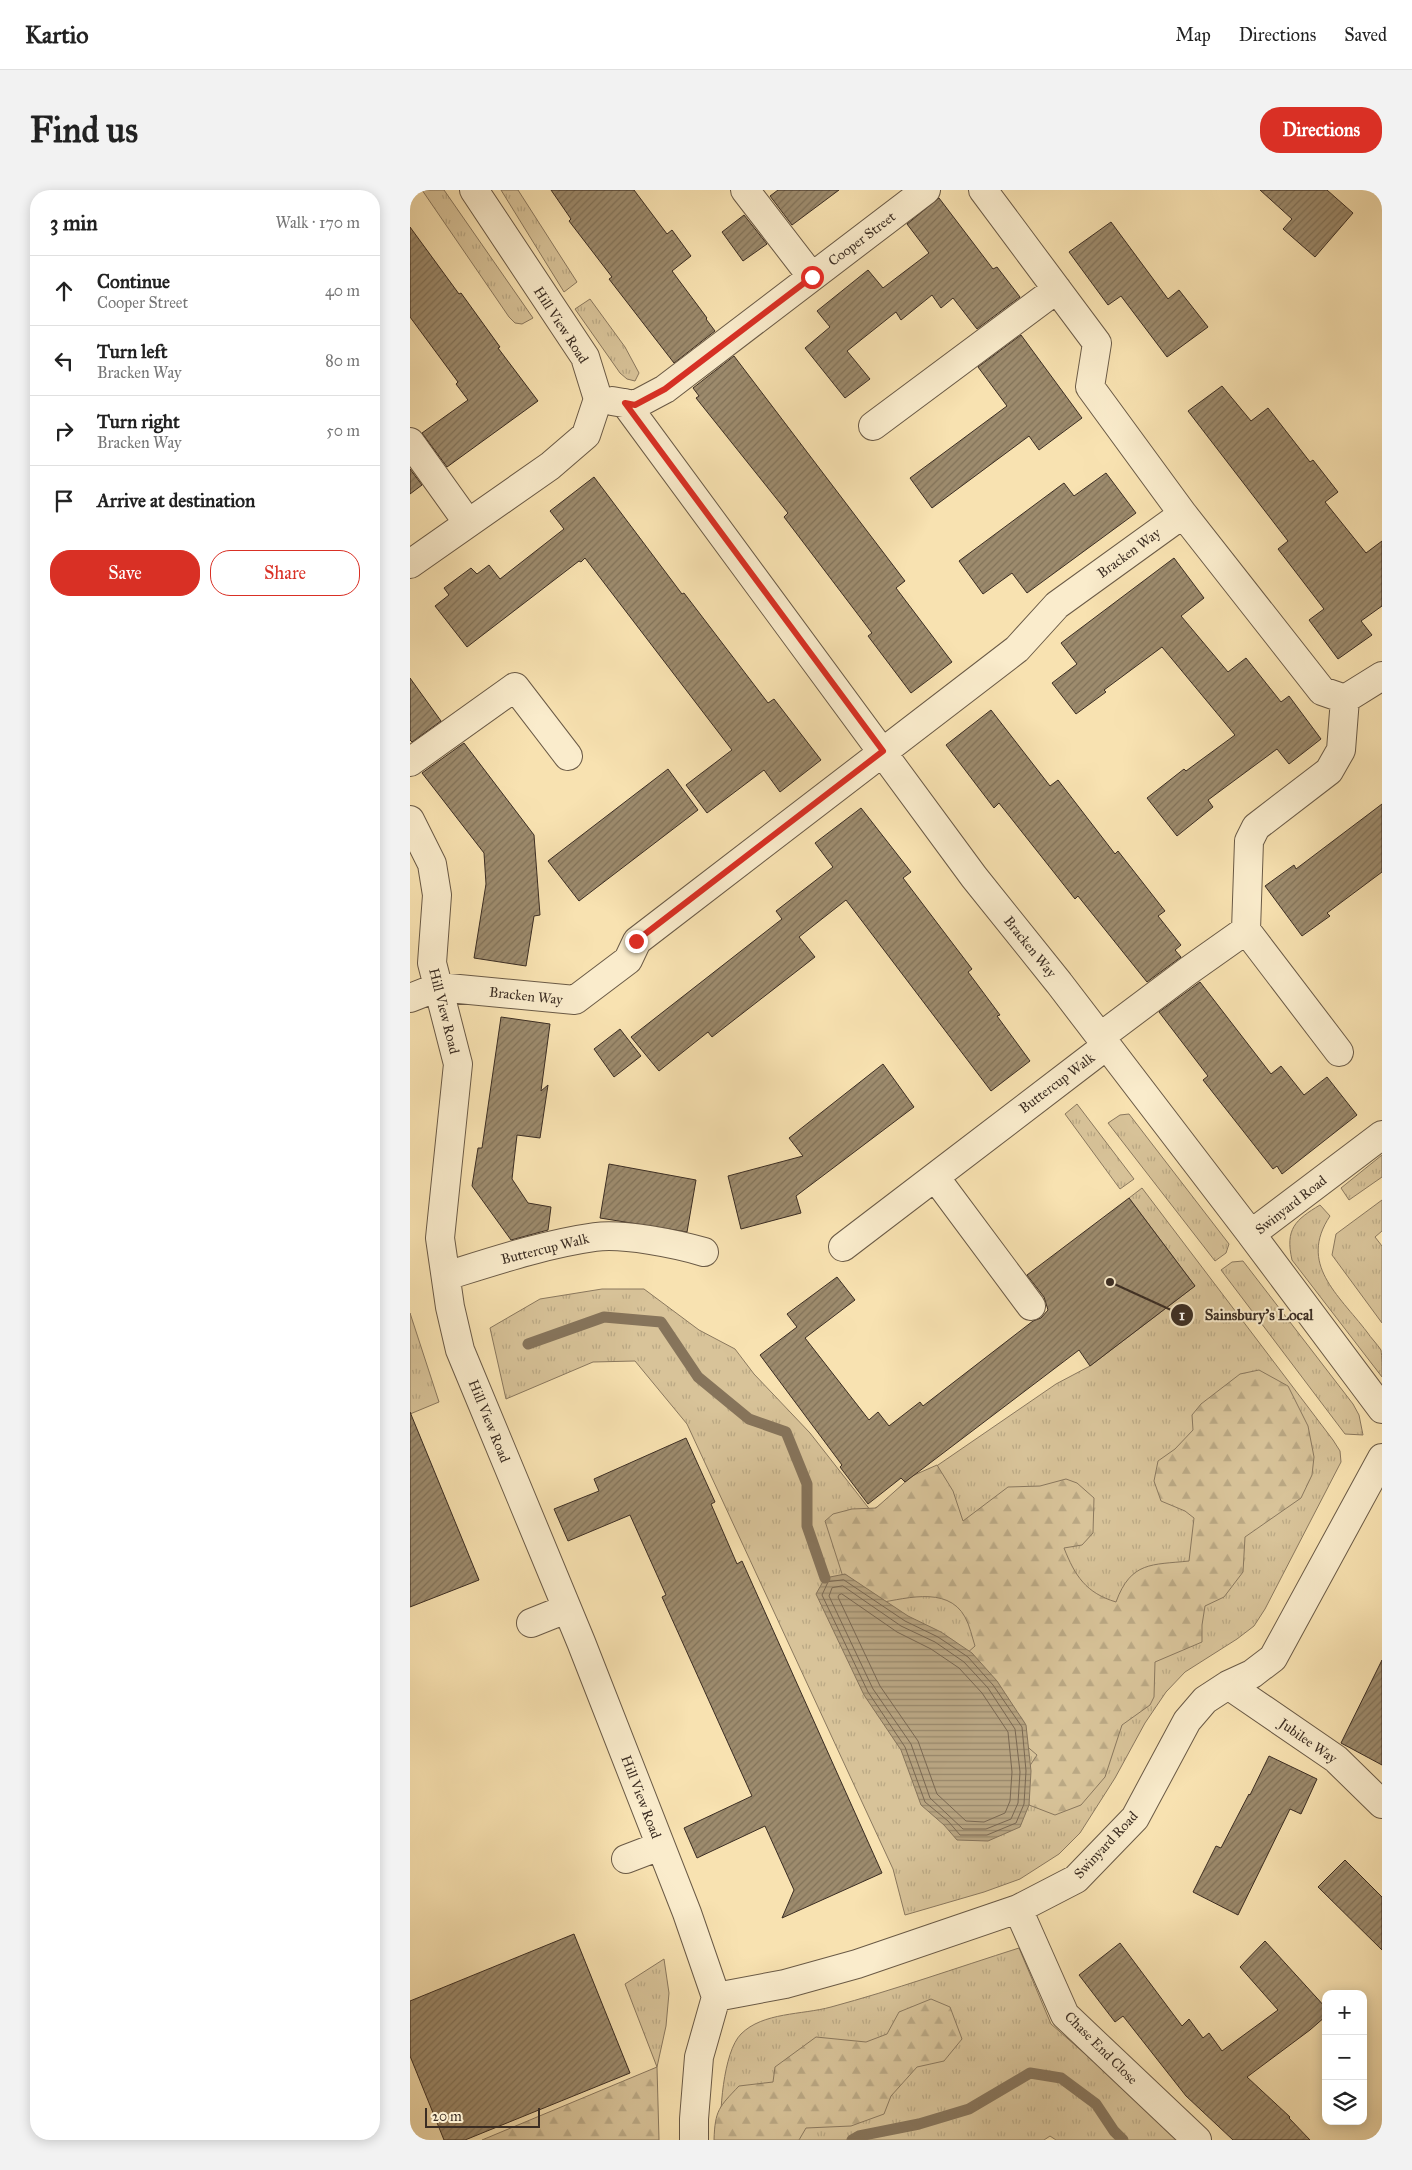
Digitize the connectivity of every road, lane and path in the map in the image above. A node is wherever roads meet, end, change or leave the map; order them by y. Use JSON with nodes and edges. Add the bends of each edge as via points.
{"nodes":[{"id":1,"x":474,"y":190,"type":"edge"},
{"id":2,"x":745,"y":190,"type":"edge"},
{"id":3,"x":926,"y":190,"type":"edge"},
{"id":4,"x":983,"y":190,"type":"edge"},
{"id":5,"x":812,"y":277,"type":"junction"},
{"id":6,"x":1056,"y":289,"type":"junction"},
{"id":7,"x":598,"y":399,"type":"junction"},
{"id":8,"x":625,"y":403,"type":"junction"},
{"id":9,"x":873,"y":426,"type":"dead end"},
{"id":10,"x":410,"y":442,"type":"edge"},
{"id":11,"x":1183,"y":514,"type":"junction"},
{"id":12,"x":468,"y":523,"type":"junction"},
{"id":13,"x":410,"y":564,"type":"edge"},
{"id":14,"x":1382,"y":676,"type":"edge"},
{"id":15,"x":1345,"y":699,"type":"junction"},
{"id":16,"x":883,"y":751,"type":"junction"},
{"id":17,"x":568,"y":756,"type":"dead end"},
{"id":18,"x":410,"y":762,"type":"edge"},
{"id":19,"x":410,"y":820,"type":"edge"},
{"id":20,"x":1246,"y":930,"type":"junction"},
{"id":21,"x":438,"y":987,"type":"junction"},
{"id":22,"x":410,"y":998,"type":"edge"},
{"id":23,"x":1103,"y":1042,"type":"junction"},
{"id":24,"x":1338,"y":1052,"type":"dead end"},
{"id":25,"x":1382,"y":1135,"type":"edge"},
{"id":26,"x":935,"y":1177,"type":"junction"},
{"id":27,"x":1251,"y":1234,"type":"junction"},
{"id":28,"x":843,"y":1247,"type":"dead end"},
{"id":29,"x":704,"y":1252,"type":"dead end"},
{"id":30,"x":446,"y":1276,"type":"junction"},
{"id":31,"x":1031,"y":1306,"type":"dead end"},
{"id":32,"x":1382,"y":1409,"type":"edge"},
{"id":33,"x":1382,"y":1458,"type":"edge"},
{"id":34,"x":566,"y":1609,"type":"junction"},
{"id":35,"x":531,"y":1623,"type":"dead end"},
{"id":36,"x":1228,"y":1685,"type":"junction"},
{"id":37,"x":1382,"y":1804,"type":"edge"},
{"id":38,"x":660,"y":1846,"type":"junction"},
{"id":39,"x":626,"y":1859,"type":"dead end"},
{"id":40,"x":1018,"y":1909,"type":"junction"},
{"id":41,"x":716,"y":1997,"type":"junction"},
{"id":42,"x":694,"y":2140,"type":"edge"},
{"id":43,"x":1197,"y":2140,"type":"edge"}],
"edges":[{"from":1,"to":7,"type":"street","name":"Hill View Road","via":[[585,357]]},
{"from":2,"to":5,"type":"street"},
{"from":3,"to":5,"type":"street","name":"Cooper Street"},
{"from":4,"to":6,"type":"street"},
{"from":5,"to":8,"type":"street","name":"Cooper Street","via":[[665,389],[635,405]]},
{"from":6,"to":9,"type":"street"},
{"from":6,"to":11,"type":"street","via":[[1097,343],[1090,388]]},
{"from":7,"to":8,"type":"street","name":"Cooper Street"},
{"from":7,"to":12,"type":"street","via":[[586,435],[550,466]]},
{"from":8,"to":16,"type":"street","name":"Bracken Way"},
{"from":10,"to":12,"type":"street"},
{"from":11,"to":15,"type":"street","via":[[1322,691]]},
{"from":11,"to":16,"type":"street","name":"Bracken Way","via":[[1057,605],[1018,649]]},
{"from":12,"to":13,"type":"street"},
{"from":14,"to":15,"type":"street"},
{"from":15,"to":20,"type":"street","via":[[1341,750],[1329,771],[1256,827],[1249,841]]},
{"from":16,"to":21,"type":"street","name":"Bracken Way","via":[[636,941],[628,960],[575,1000]]},
{"from":16,"to":23,"type":"street","name":"Bracken Way","via":[[974,877]]},
{"from":17,"to":18,"type":"street","via":[[515,687]]},
{"from":19,"to":21,"type":"street","name":"Hill View Road","via":[[432,864],[437,895],[432,963]]},
{"from":20,"to":23,"type":"street","via":[[1188,971]]},
{"from":20,"to":24,"type":"street"},
{"from":21,"to":22,"type":"street"},
{"from":21,"to":30,"type":"street","name":"Hill View Road","via":[[458,1064],[440,1238]]},
{"from":23,"to":26,"type":"street","name":"Buttercup Walk"},
{"from":23,"to":27,"type":"street","name":"Buttercup Walk"},
{"from":25,"to":27,"type":"street","name":"Swinyard Road"},
{"from":26,"to":28,"type":"street","name":"Buttercup Walk"},
{"from":26,"to":31,"type":"street"},
{"from":27,"to":32,"type":"street","name":"Swinyard Road"},
{"from":29,"to":30,"type":"street","name":"Buttercup Walk","via":[[640,1239],[596,1237],[512,1256]]},
{"from":30,"to":34,"type":"street","name":"Hill View Road","via":[[460,1350]]},
{"from":33,"to":36,"type":"street","name":"Swinyard Road","via":[[1273,1658],[1252,1674]]},
{"from":34,"to":35,"type":"street"},
{"from":34,"to":38,"type":"street","name":"Hill View Road"},
{"from":36,"to":37,"type":"street","name":"Jubilee Way","via":[[1336,1759]]},
{"from":36,"to":40,"type":"street","name":"Swinyard Road","via":[[1205,1700],[1187,1721],[1136,1818],[1076,1879]]},
{"from":38,"to":39,"type":"street"},
{"from":38,"to":41,"type":"street","name":"Hill View Road"},
{"from":40,"to":41,"type":"street","name":"Swinyard Road","via":[[857,1964],[785,1984]]},
{"from":40,"to":43,"type":"street","name":"Chase End Close","via":[[1065,2015]]},
{"from":41,"to":42,"type":"street","via":[[699,2057]]}]}
